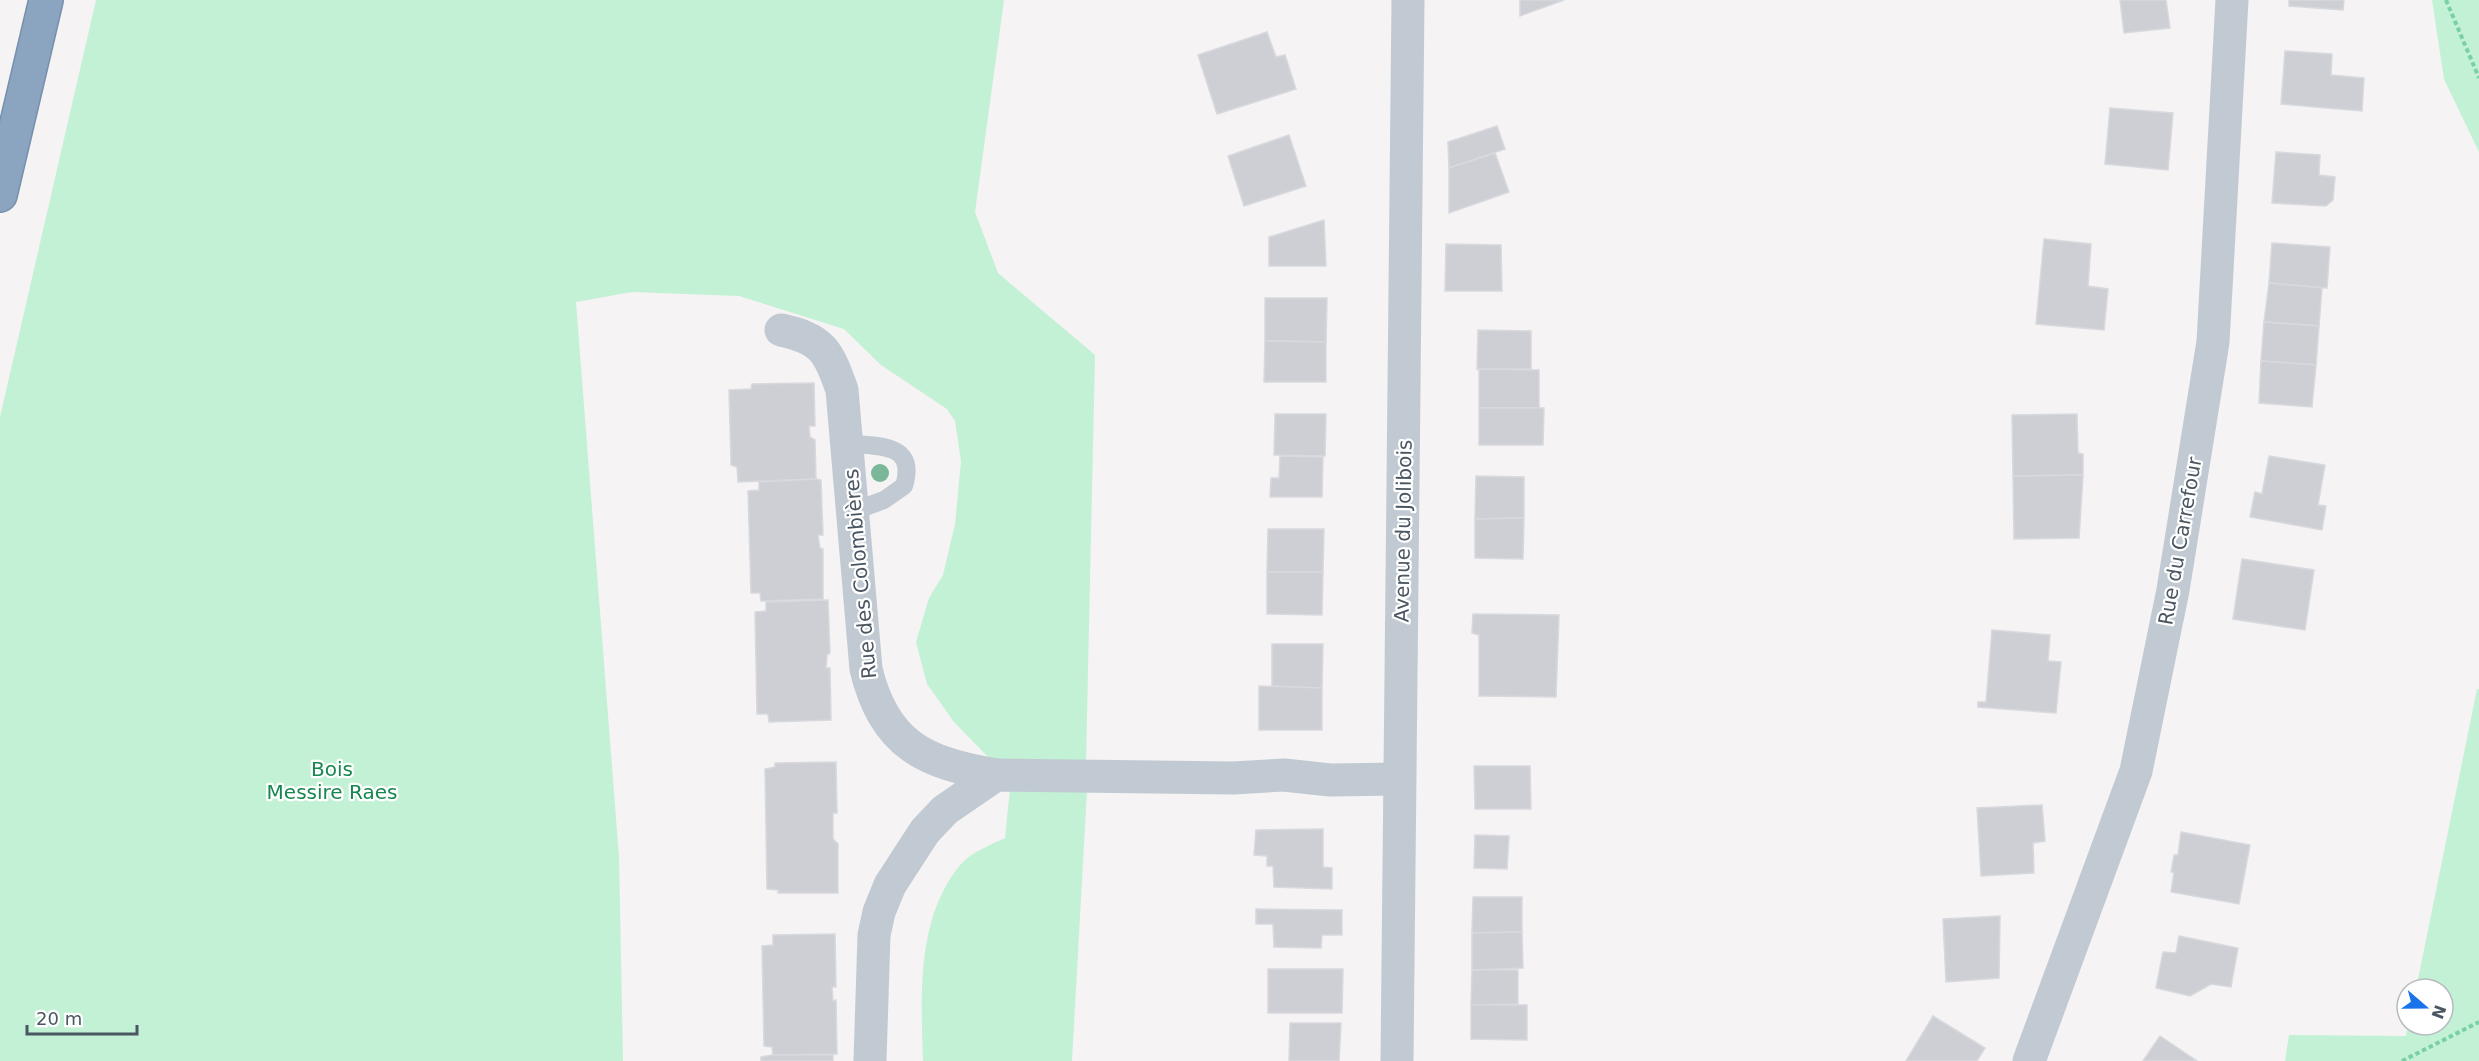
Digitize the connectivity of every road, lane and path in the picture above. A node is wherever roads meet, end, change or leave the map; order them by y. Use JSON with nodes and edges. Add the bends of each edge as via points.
{"nodes":[{"id":1,"x":46,"y":0,"type":"edge"},
{"id":2,"x":1408,"y":0,"type":"edge"},
{"id":3,"x":2232,"y":0,"type":"edge"},
{"id":4,"x":2446,"y":0,"type":"edge"},
{"id":5,"x":2479,"y":78,"type":"edge"},
{"id":6,"x":0,"y":195,"type":"edge"},
{"id":7,"x":781,"y":330,"type":"dead end"},
{"id":8,"x":849,"y":444,"type":"junction"},
{"id":9,"x":854,"y":511,"type":"junction"},
{"id":10,"x":996,"y":775,"type":"junction"},
{"id":11,"x":1399,"y":780,"type":"junction"},
{"id":12,"x":2479,"y":1022,"type":"edge"},
{"id":13,"x":870,"y":1061,"type":"edge"},
{"id":14,"x":1398,"y":1061,"type":"edge"},
{"id":15,"x":2029,"y":1061,"type":"edge"},
{"id":16,"x":2402,"y":1061,"type":"edge"}],
"edges":[{"from":1,"to":6,"type":"highway"},
{"from":2,"to":11,"type":"street","name":"Avenue du Jolibois"},
{"from":3,"to":15,"type":"street","name":"Rue du Carrefour","via":[[2213,342],[2173,590],[2136,771]]},
{"from":4,"to":5,"type":"path"},
{"from":7,"to":8,"type":"street","name":"Rue des Colombières","via":[[814,340],[831,362],[842,390]]},
{"from":8,"to":9,"type":"street","name":"Rue des Colombières"},
{"from":8,"to":9,"type":"lane","via":[[895,450],[906,465],[904,486],[884,500]]},
{"from":9,"to":10,"type":"street","name":"Rue des Colombières","via":[[866,669],[881,713],[908,744],[927,757],[949,766]]},
{"from":10,"to":11,"type":"street","name":"Rue des Colombières","via":[[1284,775]]},
{"from":10,"to":13,"type":"street","via":[[938,817],[890,885],[874,935]]},
{"from":11,"to":14,"type":"street","name":"Avenue du Jolibois"},
{"from":12,"to":16,"type":"path"}]}
